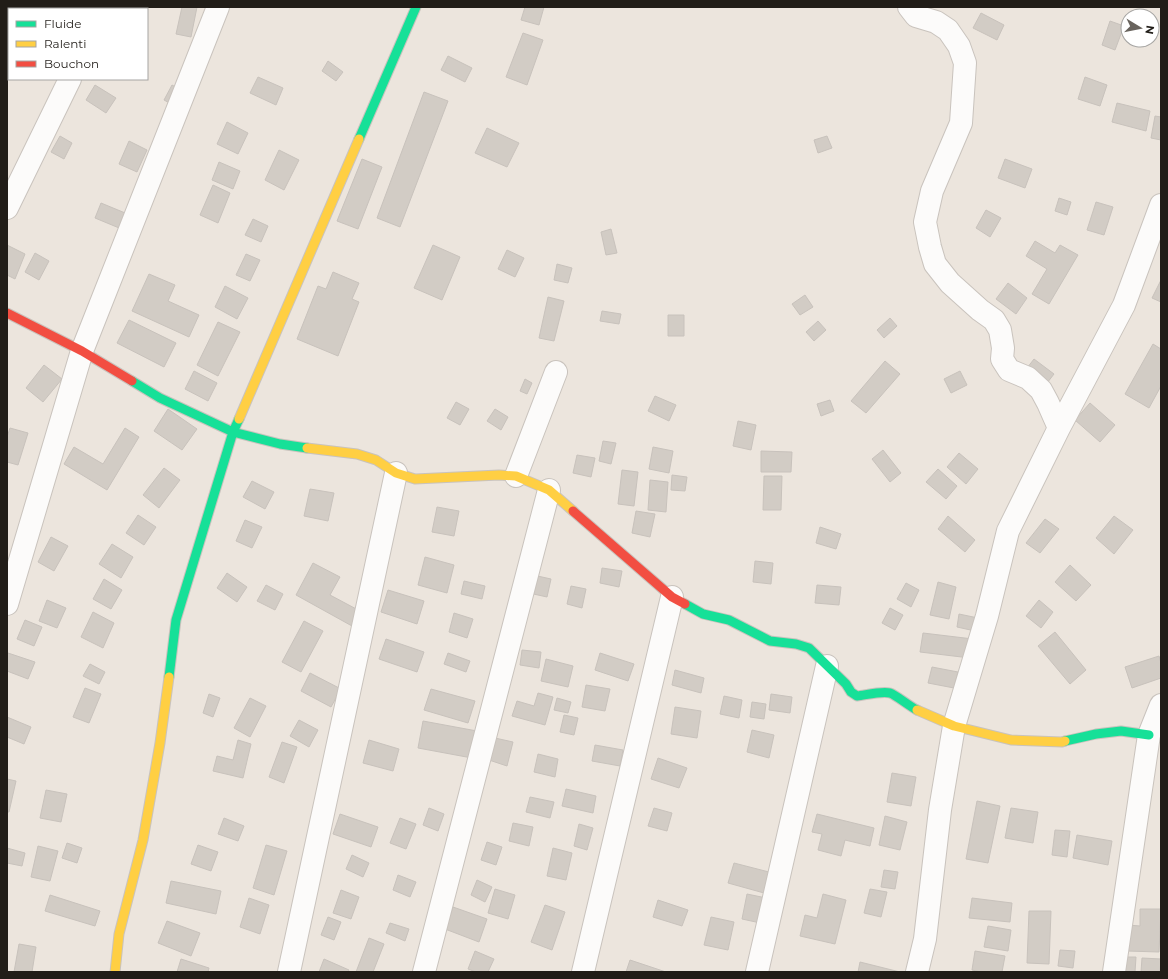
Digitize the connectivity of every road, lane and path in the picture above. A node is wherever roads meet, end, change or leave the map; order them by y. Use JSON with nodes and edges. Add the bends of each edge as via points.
{"nodes":[{"id":1,"x":218,"y":7,"type":"edge"},
{"id":2,"x":416,"y":7,"type":"edge"},
{"id":3,"x":909,"y":7,"type":"edge"},
{"id":4,"x":70,"y":80,"type":"edge"},
{"id":5,"x":1161,"y":205,"type":"edge"},
{"id":6,"x":7,"y":208,"type":"edge"},
{"id":7,"x":7,"y":313,"type":"edge"},
{"id":8,"x":82,"y":351,"type":"junction"},
{"id":9,"x":556,"y":372,"type":"dead end"},
{"id":10,"x":1059,"y":428,"type":"junction"},
{"id":11,"x":233,"y":432,"type":"junction"},
{"id":12,"x":396,"y":473,"type":"junction"},
{"id":13,"x":516,"y":476,"type":"junction"},
{"id":14,"x":549,"y":490,"type":"junction"},
{"id":15,"x":672,"y":597,"type":"junction"},
{"id":16,"x":7,"y":604,"type":"edge"},
{"id":17,"x":828,"y":666,"type":"junction"},
{"id":18,"x":1161,"y":705,"type":"edge"},
{"id":19,"x":954,"y":726,"type":"junction"},
{"id":20,"x":1149,"y":735,"type":"junction"},
{"id":21,"x":115,"y":972,"type":"edge"},
{"id":22,"x":289,"y":972,"type":"edge"},
{"id":23,"x":424,"y":972,"type":"edge"},
{"id":24,"x":583,"y":972,"type":"edge"},
{"id":25,"x":757,"y":972,"type":"edge"},
{"id":26,"x":917,"y":972,"type":"edge"},
{"id":27,"x":1114,"y":972,"type":"edge"}],
"edges":[{"from":1,"to":8,"type":"street"},
{"from":2,"to":11,"type":"street"},
{"from":3,"to":10,"type":"street","via":[[916,16],[936,22],[948,30],[966,63],[961,123],[932,191],[925,222],[935,264],[950,283],[994,320],[1000,330],[1002,359],[1010,370],[1028,378],[1041,390]]},
{"from":4,"to":6,"type":"street"},
{"from":5,"to":10,"type":"street","via":[[1124,305]]},
{"from":7,"to":8,"type":"street"},
{"from":8,"to":11,"type":"street","via":[[160,398]]},
{"from":8,"to":16,"type":"street"},
{"from":9,"to":13,"type":"street"},
{"from":10,"to":19,"type":"street","via":[[1008,531],[987,616]]},
{"from":11,"to":12,"type":"street","via":[[280,444],[357,454],[376,460]]},
{"from":11,"to":21,"type":"street","via":[[176,620],[160,743],[142,840],[119,934]]},
{"from":12,"to":13,"type":"street","via":[[415,479]]},
{"from":12,"to":22,"type":"street"},
{"from":13,"to":14,"type":"street"},
{"from":14,"to":15,"type":"street"},
{"from":14,"to":23,"type":"street"},
{"from":15,"to":17,"type":"street","via":[[703,614],[729,620],[770,641],[809,648]]},
{"from":15,"to":24,"type":"street"},
{"from":17,"to":19,"type":"street","via":[[857,696],[890,693],[911,707]]},
{"from":17,"to":25,"type":"street"},
{"from":18,"to":20,"type":"street"},
{"from":19,"to":20,"type":"street","via":[[1011,740],[1062,742],[1121,731]]},
{"from":19,"to":26,"type":"street","via":[[940,810],[925,939]]},
{"from":20,"to":27,"type":"street"}]}
